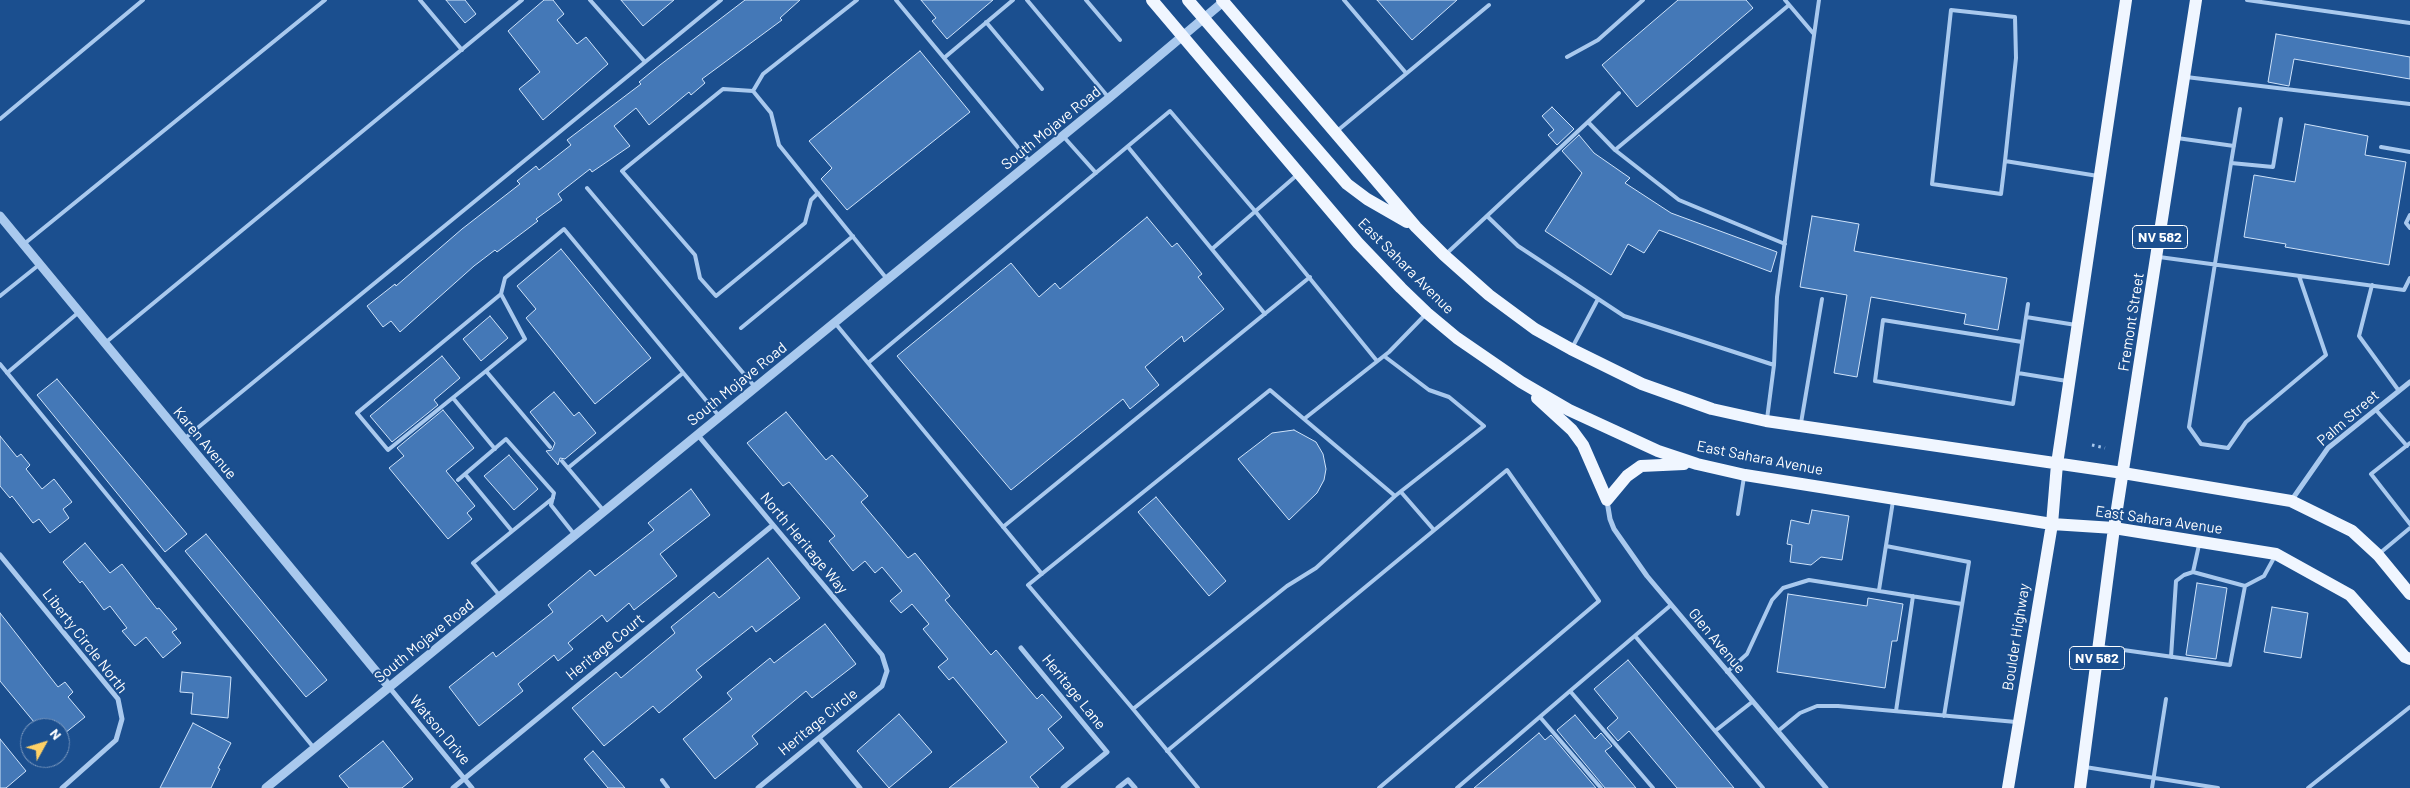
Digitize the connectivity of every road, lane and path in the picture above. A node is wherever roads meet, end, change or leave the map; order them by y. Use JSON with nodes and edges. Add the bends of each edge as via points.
{"nodes":[{"id":1,"x":143,"y":0,"type":"edge"},
{"id":2,"x":325,"y":0,"type":"edge"},
{"id":3,"x":420,"y":0,"type":"edge"},
{"id":4,"x":522,"y":0,"type":"edge"},
{"id":5,"x":590,"y":0,"type":"edge"},
{"id":6,"x":721,"y":0,"type":"edge"},
{"id":7,"x":858,"y":0,"type":"edge"},
{"id":8,"x":896,"y":0,"type":"edge"},
{"id":9,"x":1013,"y":0,"type":"edge"},
{"id":10,"x":1027,"y":0,"type":"edge"},
{"id":11,"x":1086,"y":0,"type":"edge"},
{"id":12,"x":1152,"y":0,"type":"edge"},
{"id":13,"x":1188,"y":0,"type":"edge"},
{"id":14,"x":1344,"y":0,"type":"edge"},
{"id":15,"x":1643,"y":0,"type":"edge"},
{"id":16,"x":1785,"y":0,"type":"edge"},
{"id":17,"x":1819,"y":0,"type":"edge"},
{"id":18,"x":2126,"y":0,"type":"edge"},
{"id":19,"x":2196,"y":0,"type":"edge"},
{"id":20,"x":2247,"y":0,"type":"edge"},
{"id":21,"x":1223,"y":1,"type":"edge"},
{"id":22,"x":1488,"y":5,"type":"dead end"},
{"id":23,"x":1789,"y":5,"type":"junction"},
{"id":24,"x":1204,"y":18,"type":"junction"},
{"id":25,"x":986,"y":22,"type":"junction"},
{"id":26,"x":2410,"y":23,"type":"edge"},
{"id":27,"x":1813,"y":33,"type":"junction"},
{"id":28,"x":1182,"y":36,"type":"junction"},
{"id":29,"x":1120,"y":40,"type":"dead end"},
{"id":30,"x":462,"y":50,"type":"junction"},
{"id":31,"x":1566,"y":57,"type":"dead end"},
{"id":32,"x":944,"y":58,"type":"junction"},
{"id":33,"x":645,"y":62,"type":"junction"},
{"id":34,"x":1406,"y":73,"type":"junction"},
{"id":35,"x":2185,"y":76,"type":"junction"},
{"id":36,"x":1042,"y":89,"type":"dead end"},
{"id":37,"x":753,"y":91,"type":"junction"},
{"id":38,"x":1619,"y":93,"type":"dead end"},
{"id":39,"x":1109,"y":98,"type":"junction"},
{"id":40,"x":2410,"y":104,"type":"edge"},
{"id":41,"x":2240,"y":109,"type":"dead end"},
{"id":42,"x":0,"y":119,"type":"edge"},
{"id":43,"x":2281,"y":119,"type":"dead end"},
{"id":44,"x":1588,"y":122,"type":"junction"},
{"id":45,"x":1335,"y":132,"type":"junction"},
{"id":46,"x":1062,"y":136,"type":"junction"},
{"id":47,"x":2175,"y":138,"type":"junction"},
{"id":48,"x":2234,"y":146,"type":"junction"},
{"id":49,"x":1128,"y":147,"type":"junction"},
{"id":50,"x":2382,"y":147,"type":"dead end"},
{"id":51,"x":1615,"y":150,"type":"junction"},
{"id":52,"x":2410,"y":152,"type":"edge"},
{"id":53,"x":2005,"y":161,"type":"junction"},
{"id":54,"x":1030,"y":162,"type":"junction"},
{"id":55,"x":2231,"y":162,"type":"junction"},
{"id":56,"x":1096,"y":173,"type":"junction"},
{"id":57,"x":1299,"y":174,"type":"junction"},
{"id":58,"x":2100,"y":176,"type":"junction"},
{"id":59,"x":588,"y":188,"type":"dead end"},
{"id":60,"x":818,"y":193,"type":"junction"},
{"id":61,"x":1255,"y":211,"type":"junction"},
{"id":62,"x":2410,"y":215,"type":"edge"},
{"id":63,"x":0,"y":216,"type":"edge"},
{"id":64,"x":1487,"y":216,"type":"junction"},
{"id":65,"x":1416,"y":227,"type":"junction"},
{"id":66,"x":2410,"y":228,"type":"edge"},
{"id":67,"x":853,"y":236,"type":"junction"},
{"id":68,"x":23,"y":244,"type":"junction"},
{"id":69,"x":1785,"y":244,"type":"junction"},
{"id":70,"x":1212,"y":249,"type":"junction"},
{"id":71,"x":1444,"y":255,"type":"junction"},
{"id":72,"x":2157,"y":256,"type":"junction"},
{"id":73,"x":40,"y":264,"type":"junction"},
{"id":74,"x":2216,"y":265,"type":"junction"},
{"id":75,"x":2300,"y":276,"type":"junction"},
{"id":76,"x":1310,"y":277,"type":"junction"},
{"id":77,"x":2410,"y":278,"type":"edge"},
{"id":78,"x":887,"y":279,"type":"junction"},
{"id":79,"x":2372,"y":285,"type":"junction"},
{"id":80,"x":501,"y":294,"type":"junction"},
{"id":81,"x":0,"y":296,"type":"edge"},
{"id":82,"x":1598,"y":299,"type":"junction"},
{"id":83,"x":1822,"y":299,"type":"dead end"},
{"id":84,"x":2028,"y":304,"type":"dead end"},
{"id":85,"x":79,"y":312,"type":"junction"},
{"id":86,"x":1265,"y":314,"type":"junction"},
{"id":87,"x":1427,"y":314,"type":"junction"},
{"id":88,"x":2026,"y":317,"type":"junction"},
{"id":89,"x":834,"y":322,"type":"junction"},
{"id":90,"x":2078,"y":325,"type":"junction"},
{"id":91,"x":741,"y":328,"type":"dead end"},
{"id":92,"x":2022,"y":342,"type":"junction"},
{"id":93,"x":105,"y":344,"type":"junction"},
{"id":94,"x":1572,"y":349,"type":"junction"},
{"id":95,"x":1384,"y":356,"type":"junction"},
{"id":96,"x":1377,"y":361,"type":"junction"},
{"id":97,"x":0,"y":364,"type":"edge"},
{"id":98,"x":868,"y":364,"type":"junction"},
{"id":99,"x":1774,"y":365,"type":"junction"},
{"id":100,"x":486,"y":371,"type":"junction"},
{"id":101,"x":7,"y":372,"type":"junction"},
{"id":102,"x":683,"y":372,"type":"junction"},
{"id":103,"x":2018,"y":373,"type":"junction"},
{"id":104,"x":2069,"y":381,"type":"junction"},
{"id":105,"x":1521,"y":382,"type":"junction"},
{"id":106,"x":2410,"y":382,"type":"edge"},
{"id":107,"x":755,"y":387,"type":"junction"},
{"id":108,"x":2399,"y":391,"type":"junction"},
{"id":109,"x":453,"y":398,"type":"junction"},
{"id":110,"x":2376,"y":410,"type":"junction"},
{"id":111,"x":719,"y":416,"type":"junction"},
{"id":112,"x":1304,"y":419,"type":"junction"},
{"id":113,"x":1766,"y":421,"type":"junction"},
{"id":114,"x":1800,"y":427,"type":"junction"},
{"id":115,"x":697,"y":434,"type":"junction"},
{"id":116,"x":184,"y":439,"type":"junction"},
{"id":117,"x":2092,"y":445,"type":"dead end"},
{"id":118,"x":2408,"y":445,"type":"edge"},
{"id":119,"x":550,"y":447,"type":"dead end"},
{"id":120,"x":2105,"y":448,"type":"dead end"},
{"id":121,"x":494,"y":449,"type":"junction"},
{"id":122,"x":562,"y":461,"type":"dead end"},
{"id":123,"x":1697,"y":464,"type":"junction"},
{"id":124,"x":2057,"y":464,"type":"junction"},
{"id":125,"x":568,"y":468,"type":"junction"},
{"id":126,"x":465,"y":474,"type":"junction"},
{"id":127,"x":2123,"y":474,"type":"junction"},
{"id":128,"x":1745,"y":475,"type":"junction"},
{"id":129,"x":458,"y":480,"type":"dead end"},
{"id":130,"x":1401,"y":492,"type":"junction"},
{"id":131,"x":1394,"y":496,"type":"junction"},
{"id":132,"x":553,"y":498,"type":"junction"},
{"id":133,"x":1894,"y":499,"type":"junction"},
{"id":134,"x":1607,"y":500,"type":"junction"},
{"id":135,"x":2291,"y":502,"type":"junction"},
{"id":136,"x":604,"y":511,"type":"junction"},
{"id":137,"x":1738,"y":514,"type":"dead end"},
{"id":138,"x":2052,"y":524,"type":"junction"},
{"id":139,"x":773,"y":525,"type":"junction"},
{"id":140,"x":2410,"y":526,"type":"edge"},
{"id":141,"x":1003,"y":527,"type":"junction"},
{"id":142,"x":2114,"y":528,"type":"junction"},
{"id":143,"x":1434,"y":530,"type":"junction"},
{"id":144,"x":512,"y":531,"type":"junction"},
{"id":145,"x":575,"y":535,"type":"junction"},
{"id":146,"x":2200,"y":540,"type":"junction"},
{"id":147,"x":1886,"y":546,"type":"junction"},
{"id":148,"x":2276,"y":554,"type":"junction"},
{"id":149,"x":2378,"y":554,"type":"junction"},
{"id":150,"x":0,"y":555,"type":"edge"},
{"id":151,"x":2193,"y":572,"type":"junction"},
{"id":152,"x":1042,"y":574,"type":"junction"},
{"id":153,"x":2245,"y":586,"type":"junction"},
{"id":154,"x":1879,"y":590,"type":"junction"},
{"id":155,"x":2410,"y":594,"type":"edge"},
{"id":156,"x":500,"y":596,"type":"junction"},
{"id":157,"x":1913,"y":596,"type":"junction"},
{"id":158,"x":1962,"y":604,"type":"junction"},
{"id":159,"x":1671,"y":605,"type":"junction"},
{"id":160,"x":1635,"y":636,"type":"junction"},
{"id":161,"x":2098,"y":646,"type":"junction"},
{"id":162,"x":1021,"y":648,"type":"dead end"},
{"id":163,"x":2171,"y":657,"type":"junction"},
{"id":164,"x":2410,"y":659,"type":"edge"},
{"id":165,"x":887,"y":671,"type":"joint"},
{"id":166,"x":1726,"y":672,"type":"junction"},
{"id":167,"x":388,"y":687,"type":"junction"},
{"id":168,"x":1570,"y":691,"type":"junction"},
{"id":169,"x":2166,"y":699,"type":"dead end"},
{"id":170,"x":1752,"y":702,"type":"junction"},
{"id":171,"x":2410,"y":707,"type":"edge"},
{"id":172,"x":1133,"y":709,"type":"junction"},
{"id":173,"x":1896,"y":712,"type":"junction"},
{"id":174,"x":1944,"y":716,"type":"junction"},
{"id":175,"x":1540,"y":717,"type":"junction"},
{"id":176,"x":2019,"y":722,"type":"junction"},
{"id":177,"x":1715,"y":731,"type":"junction"},
{"id":178,"x":1778,"y":731,"type":"junction"},
{"id":179,"x":819,"y":738,"type":"junction"},
{"id":180,"x":314,"y":748,"type":"junction"},
{"id":181,"x":1167,"y":750,"type":"junction"},
{"id":182,"x":2083,"y":766,"type":"junction"},
{"id":183,"x":2154,"y":778,"type":"junction"},
{"id":184,"x":464,"y":779,"type":"junction"},
{"id":185,"x":662,"y":780,"type":"dead end"},
{"id":186,"x":62,"y":788,"type":"edge"},
{"id":187,"x":266,"y":788,"type":"edge"},
{"id":188,"x":453,"y":788,"type":"edge"},
{"id":189,"x":472,"y":788,"type":"edge"},
{"id":190,"x":668,"y":788,"type":"edge"},
{"id":191,"x":758,"y":788,"type":"edge"},
{"id":192,"x":860,"y":788,"type":"edge"},
{"id":193,"x":1063,"y":788,"type":"edge"},
{"id":194,"x":1118,"y":788,"type":"edge"},
{"id":195,"x":1135,"y":788,"type":"edge"},
{"id":196,"x":1198,"y":788,"type":"edge"},
{"id":197,"x":1379,"y":788,"type":"edge"},
{"id":198,"x":1456,"y":788,"type":"edge"},
{"id":199,"x":1601,"y":788,"type":"edge"},
{"id":200,"x":1653,"y":788,"type":"edge"},
{"id":201,"x":1763,"y":788,"type":"edge"},
{"id":202,"x":1826,"y":788,"type":"edge"},
{"id":203,"x":2008,"y":788,"type":"edge"},
{"id":204,"x":2080,"y":788,"type":"edge"},
{"id":205,"x":2152,"y":788,"type":"edge"},
{"id":206,"x":2218,"y":788,"type":"edge"},
{"id":207,"x":2308,"y":788,"type":"edge"}],
"edges":[{"from":1,"to":42,"type":"lane"},
{"from":2,"to":68,"type":"lane"},
{"from":3,"to":30,"type":"lane"},
{"from":4,"to":30,"type":"lane"},
{"from":5,"to":33,"type":"lane"},
{"from":6,"to":33,"type":"lane"},
{"from":7,"to":37,"type":"lane","via":[[764,74]]},
{"from":8,"to":32,"type":"lane"},
{"from":9,"to":25,"type":"lane"},
{"from":10,"to":39,"type":"lane"},
{"from":11,"to":29,"type":"lane"},
{"from":12,"to":28,"type":"main road","name":"East Sahara Avenue"},
{"from":13,"to":24,"type":"main road"},
{"from":14,"to":34,"type":"lane"},
{"from":15,"to":31,"type":"lane","via":[[1598,40]]},
{"from":16,"to":23,"type":"lane"},
{"from":17,"to":27,"type":"lane"},
{"from":18,"to":58,"type":"main road"},
{"from":19,"to":35,"type":"main road","name":"Fremont Street","number":"NV 582"},
{"from":20,"to":26,"type":"lane"},
{"from":21,"to":24,"type":"street","name":"South Mojave Road"},
{"from":21,"to":45,"type":"main road"},
{"from":22,"to":34,"type":"lane"},
{"from":23,"to":27,"type":"lane"},
{"from":23,"to":51,"type":"lane"},
{"from":24,"to":28,"type":"street","name":"South Mojave Road"},
{"from":24,"to":65,"type":"main road","via":[[1347,184]]},
{"from":25,"to":32,"type":"lane"},
{"from":25,"to":36,"type":"lane"},
{"from":27,"to":69,"type":"lane"},
{"from":28,"to":39,"type":"street","name":"South Mojave Road"},
{"from":28,"to":57,"type":"main road","name":"East Sahara Avenue"},
{"from":30,"to":93,"type":"lane"},
{"from":32,"to":54,"type":"lane"},
{"from":33,"to":116,"type":"lane"},
{"from":34,"to":45,"type":"lane"},
{"from":35,"to":40,"type":"lane"},
{"from":35,"to":47,"type":"main road","name":"Fremont Street","number":"NV 582"},
{"from":37,"to":60,"type":"lane","via":[[771,114],[779,145]]},
{"from":37,"to":60,"type":"lane","via":[[723,89],[622,171],[695,255],[700,278],[716,296],[805,223],[811,200]]},
{"from":38,"to":44,"type":"lane"},
{"from":39,"to":46,"type":"street","name":"South Mojave Road"},
{"from":41,"to":48,"type":"lane"},
{"from":43,"to":55,"type":"lane","via":[[2273,168]]},
{"from":44,"to":51,"type":"lane"},
{"from":44,"to":64,"type":"lane"},
{"from":45,"to":65,"type":"main road"},
{"from":46,"to":54,"type":"street","name":"South Mojave Road"},
{"from":46,"to":56,"type":"lane"},
{"from":47,"to":48,"type":"lane"},
{"from":47,"to":72,"type":"main road","name":"Fremont Street","number":"NV 582"},
{"from":48,"to":55,"type":"lane"},
{"from":49,"to":56,"type":"lane"},
{"from":49,"to":61,"type":"lane","via":[[1170,111]]},
{"from":49,"to":70,"type":"lane"},
{"from":50,"to":52,"type":"lane"},
{"from":51,"to":69,"type":"lane","via":[[1679,200]]},
{"from":53,"to":53,"type":"lane","via":[[2016,58],[2015,18],[1951,10],[1932,184],[2001,194]]},
{"from":53,"to":58,"type":"lane"},
{"from":54,"to":78,"type":"street","name":"South Mojave Road"},
{"from":55,"to":74,"type":"lane"},
{"from":56,"to":98,"type":"lane"},
{"from":57,"to":61,"type":"lane"},
{"from":57,"to":87,"type":"main road","name":"East Sahara Avenue","via":[[1376,263]]},
{"from":58,"to":90,"type":"main road"},
{"from":59,"to":107,"type":"lane"},
{"from":60,"to":67,"type":"lane"},
{"from":61,"to":70,"type":"lane"},
{"from":61,"to":76,"type":"lane"},
{"from":62,"to":66,"type":"lane","via":[[2406,223]]},
{"from":63,"to":68,"type":"street","name":"Karen Avenue"},
{"from":64,"to":71,"type":"lane"},
{"from":64,"to":82,"type":"lane","via":[[1518,246]]},
{"from":65,"to":71,"type":"main road"},
{"from":67,"to":78,"type":"lane"},
{"from":67,"to":91,"type":"lane"},
{"from":68,"to":73,"type":"street","name":"Karen Avenue"},
{"from":69,"to":99,"type":"lane","via":[[1777,297]]},
{"from":70,"to":86,"type":"lane"},
{"from":71,"to":94,"type":"main road","via":[[1488,295],[1536,329]]},
{"from":72,"to":74,"type":"lane"},
{"from":72,"to":127,"type":"main road","name":"Fremont Street","number":"NV 582"},
{"from":73,"to":81,"type":"lane"},
{"from":73,"to":85,"type":"street","name":"Karen Avenue"},
{"from":74,"to":75,"type":"lane"},
{"from":74,"to":75,"type":"lane","via":[[2189,426],[2201,444],[2228,448],[2246,422],[2326,355]]},
{"from":75,"to":79,"type":"lane"},
{"from":76,"to":86,"type":"lane"},
{"from":76,"to":96,"type":"lane"},
{"from":77,"to":79,"type":"lane","via":[[2404,290]]},
{"from":78,"to":89,"type":"street","name":"South Mojave Road"},
{"from":79,"to":108,"type":"lane","via":[[2359,336]]},
{"from":80,"to":100,"type":"lane","via":[[525,339]]},
{"from":80,"to":102,"type":"lane","via":[[505,278],[564,229]]},
{"from":80,"to":109,"type":"lane","via":[[357,413],[388,450]]},
{"from":82,"to":94,"type":"lane"},
{"from":82,"to":99,"type":"lane","via":[[1624,316]]},
{"from":83,"to":114,"type":"lane"},
{"from":84,"to":88,"type":"lane"},
{"from":85,"to":93,"type":"street","name":"Karen Avenue"},
{"from":85,"to":101,"type":"lane"},
{"from":86,"to":141,"type":"lane"},
{"from":87,"to":95,"type":"lane"},
{"from":87,"to":105,"type":"main road","name":"East Sahara Avenue"},
{"from":88,"to":90,"type":"lane"},
{"from":88,"to":92,"type":"lane"},
{"from":89,"to":98,"type":"lane"},
{"from":89,"to":107,"type":"street","name":"South Mojave Road"},
{"from":90,"to":104,"type":"main road"},
{"from":92,"to":103,"type":"lane"},
{"from":92,"to":103,"type":"lane","via":[[1883,320],[1875,381],[2013,404]]},
{"from":93,"to":116,"type":"street","name":"Karen Avenue"},
{"from":94,"to":113,"type":"main road","via":[[1642,384],[1712,409]]},
{"from":95,"to":96,"type":"lane"},
{"from":95,"to":130,"type":"lane","via":[[1429,390],[1449,397],[1484,426]]},
{"from":96,"to":112,"type":"lane"},
{"from":97,"to":101,"type":"lane"},
{"from":98,"to":141,"type":"lane"},
{"from":99,"to":113,"type":"lane"},
{"from":100,"to":109,"type":"lane"},
{"from":100,"to":119,"type":"lane"},
{"from":101,"to":180,"type":"lane"},
{"from":102,"to":111,"type":"lane"},
{"from":102,"to":125,"type":"lane"},
{"from":103,"to":104,"type":"lane"},
{"from":104,"to":124,"type":"main road"},
{"from":105,"to":123,"type":"main road","name":"East Sahara Avenue","via":[[1623,436]]},
{"from":105,"to":134,"type":"main road","via":[[1577,436],[1589,454]]},
{"from":106,"to":108,"type":"street","name":"Palm Street"},
{"from":107,"to":111,"type":"street","name":"South Mojave Road"},
{"from":108,"to":110,"type":"street","name":"Palm Street"},
{"from":109,"to":121,"type":"lane"},
{"from":110,"to":118,"type":"lane"},
{"from":110,"to":135,"type":"street","name":"Palm Street","via":[[2328,448]]},
{"from":111,"to":115,"type":"street","name":"South Mojave Road"},
{"from":112,"to":131,"type":"lane"},
{"from":112,"to":152,"type":"lane","via":[[1270,390]]},
{"from":113,"to":114,"type":"main road"},
{"from":114,"to":124,"type":"main road"},
{"from":115,"to":136,"type":"street","name":"South Mojave Road"},
{"from":115,"to":139,"type":"street","name":"North Heritage Way"},
{"from":116,"to":167,"type":"street","name":"Karen Avenue"},
{"from":117,"to":120,"type":"path"},
{"from":118,"to":140,"type":"lane","via":[[2371,474]]},
{"from":121,"to":126,"type":"lane"},
{"from":121,"to":132,"type":"lane","via":[[506,439],[554,493]]},
{"from":122,"to":125,"type":"lane"},
{"from":123,"to":128,"type":"main road","name":"East Sahara Avenue"},
{"from":123,"to":134,"type":"main road","via":[[1641,466],[1627,476]]},
{"from":124,"to":127,"type":"main road"},
{"from":124,"to":138,"type":"main road","name":"Boulder Highway"},
{"from":125,"to":136,"type":"lane"},
{"from":126,"to":129,"type":"lane"},
{"from":126,"to":144,"type":"lane"},
{"from":127,"to":135,"type":"main road"},
{"from":127,"to":142,"type":"main road","name":"Fremont Street","number":"NV 582"},
{"from":128,"to":133,"type":"main road","name":"East Sahara Avenue"},
{"from":128,"to":137,"type":"lane"},
{"from":130,"to":131,"type":"lane"},
{"from":130,"to":143,"type":"lane"},
{"from":131,"to":172,"type":"lane","via":[[1316,568],[1288,586]]},
{"from":132,"to":144,"type":"lane"},
{"from":132,"to":145,"type":"lane","via":[[551,505]]},
{"from":133,"to":138,"type":"main road","name":"East Sahara Avenue"},
{"from":133,"to":147,"type":"lane"},
{"from":134,"to":159,"type":"street","name":"Glen Avenue","via":[[1614,529]]},
{"from":135,"to":149,"type":"main road","via":[[2352,531]]},
{"from":136,"to":145,"type":"street","name":"South Mojave Road"},
{"from":138,"to":142,"type":"main road","name":"East Sahara Avenue"},
{"from":138,"to":176,"type":"main road","name":"Boulder Highway"},
{"from":139,"to":165,"type":"street","name":"North Heritage Way","via":[[882,655]]},
{"from":139,"to":184,"type":"street","name":"Heritage Court"},
{"from":140,"to":149,"type":"lane"},
{"from":141,"to":152,"type":"lane"},
{"from":142,"to":146,"type":"main road","name":"East Sahara Avenue"},
{"from":142,"to":161,"type":"main road","number":"NV 582"},
{"from":143,"to":181,"type":"lane"},
{"from":143,"to":197,"type":"lane","via":[[1507,470],[1599,601]]},
{"from":144,"to":156,"type":"lane","via":[[473,563]]},
{"from":145,"to":156,"type":"street","name":"South Mojave Road"},
{"from":146,"to":148,"type":"main road","name":"East Sahara Avenue"},
{"from":146,"to":151,"type":"lane"},
{"from":147,"to":154,"type":"lane"},
{"from":147,"to":158,"type":"lane","via":[[1969,562]]},
{"from":148,"to":153,"type":"lane","via":[[2264,576]]},
{"from":148,"to":164,"type":"main road","name":"East Sahara Avenue","via":[[2350,595]]},
{"from":149,"to":155,"type":"main road"},
{"from":150,"to":186,"type":"street","name":"Liberty Circle North","via":[[118,698],[122,719],[116,740]]},
{"from":151,"to":153,"type":"lane"},
{"from":151,"to":163,"type":"lane","via":[[2176,581]]},
{"from":152,"to":172,"type":"lane","via":[[1028,585]]},
{"from":153,"to":163,"type":"lane","via":[[2230,666]]},
{"from":154,"to":157,"type":"lane"},
{"from":154,"to":166,"type":"lane","via":[[1809,580],[1783,588],[1772,600],[1747,654]]},
{"from":156,"to":167,"type":"street","name":"South Mojave Road"},
{"from":157,"to":158,"type":"lane"},
{"from":157,"to":173,"type":"lane"},
{"from":158,"to":174,"type":"lane"},
{"from":159,"to":160,"type":"lane"},
{"from":159,"to":166,"type":"street","name":"Glen Avenue"},
{"from":160,"to":168,"type":"lane"},
{"from":160,"to":177,"type":"lane"},
{"from":161,"to":163,"type":"lane"},
{"from":161,"to":182,"type":"main road","number":"NV 582"},
{"from":162,"to":193,"type":"street","name":"Heritage Lane","via":[[1107,752]]},
{"from":165,"to":179,"type":"street","name":"Heritage Circle","via":[[882,686]]},
{"from":166,"to":170,"type":"street","name":"Glen Avenue"},
{"from":167,"to":180,"type":"street","name":"South Mojave Road"},
{"from":167,"to":184,"type":"street","name":"Watson Drive"},
{"from":168,"to":175,"type":"lane"},
{"from":168,"to":200,"type":"lane"},
{"from":169,"to":183,"type":"lane"},
{"from":170,"to":177,"type":"lane"},
{"from":170,"to":178,"type":"street","name":"Glen Avenue"},
{"from":171,"to":207,"type":"lane"},
{"from":172,"to":181,"type":"lane"},
{"from":173,"to":174,"type":"lane"},
{"from":173,"to":178,"type":"lane","via":[[1817,706],[1800,712]]},
{"from":174,"to":176,"type":"lane"},
{"from":175,"to":198,"type":"lane"},
{"from":175,"to":199,"type":"lane"},
{"from":176,"to":203,"type":"main road","name":"Boulder Highway"},
{"from":177,"to":201,"type":"lane"},
{"from":178,"to":202,"type":"street","name":"Glen Avenue"},
{"from":179,"to":191,"type":"street","name":"Heritage Circle"},
{"from":179,"to":192,"type":"street"},
{"from":180,"to":187,"type":"street","name":"South Mojave Road"},
{"from":181,"to":196,"type":"lane"},
{"from":182,"to":183,"type":"lane"},
{"from":182,"to":204,"type":"main road","number":"NV 582"},
{"from":183,"to":205,"type":"lane"},
{"from":183,"to":206,"type":"lane"},
{"from":184,"to":188,"type":"street","name":"Heritage Court"},
{"from":184,"to":189,"type":"street","name":"Watson Drive"},
{"from":185,"to":190,"type":"lane"},
{"from":194,"to":195,"type":"street","via":[[1128,780]]}]}
